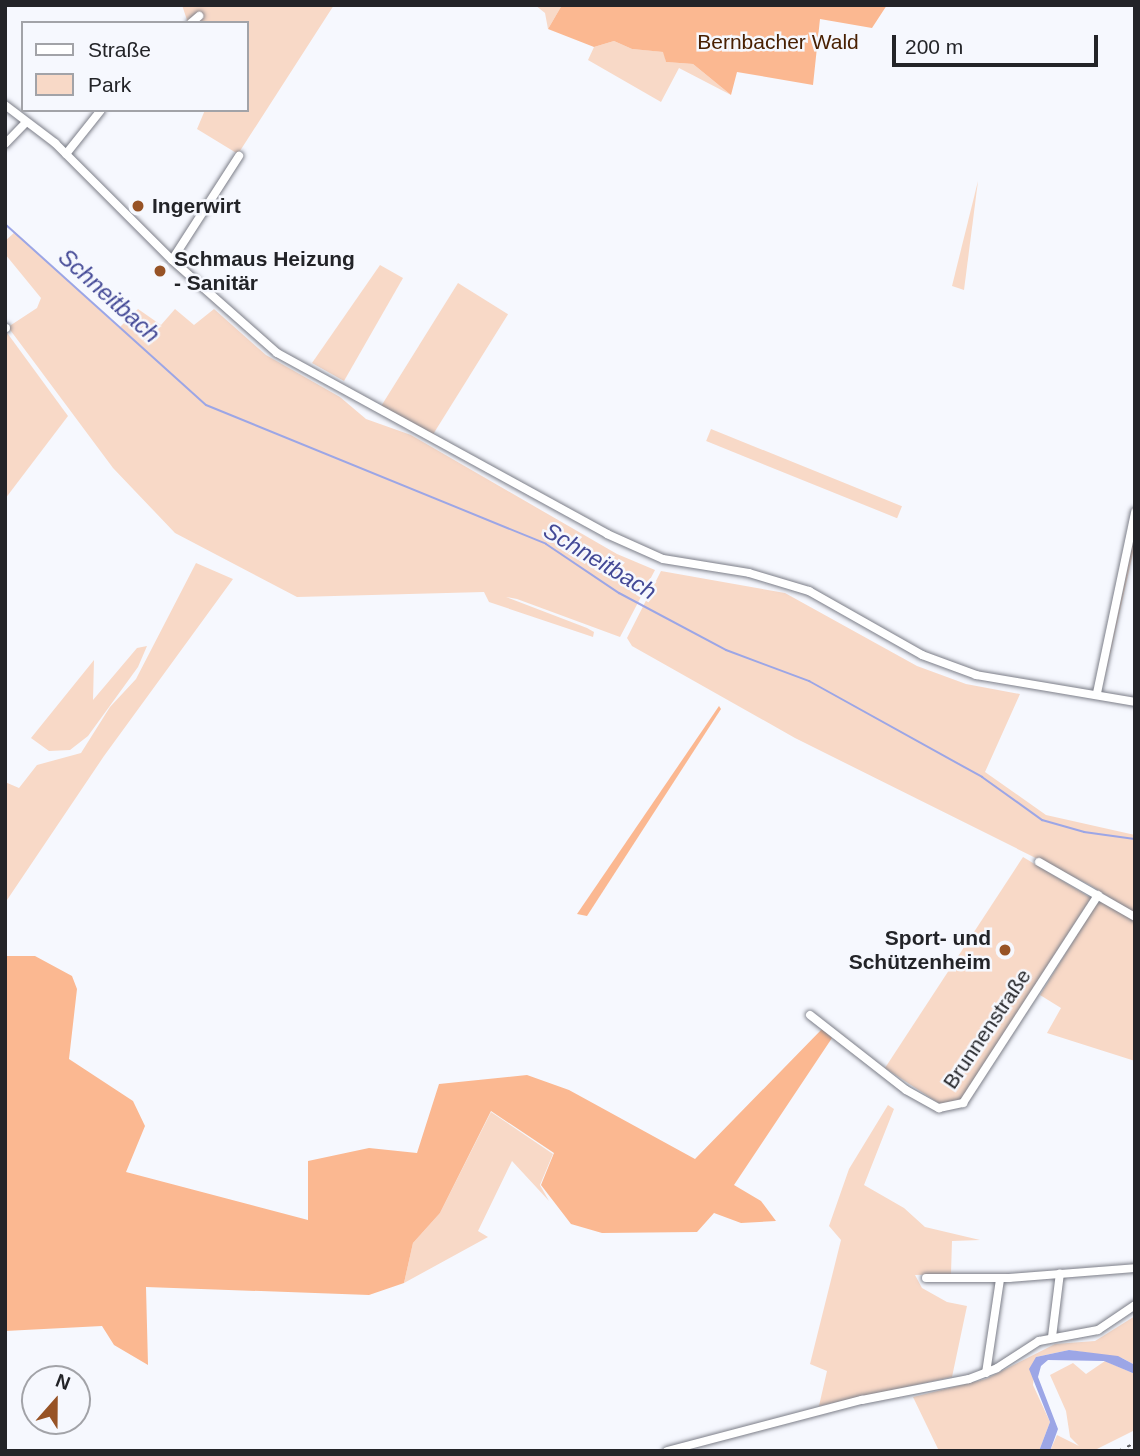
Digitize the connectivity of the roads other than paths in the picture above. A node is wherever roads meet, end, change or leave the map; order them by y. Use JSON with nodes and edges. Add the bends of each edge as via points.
{"nodes":[{"id":1,"x":200,"y":16,"type":"dead end"},
{"id":2,"x":194,"y":21,"type":"edge"},
{"id":3,"x":5,"y":105,"type":"edge"},
{"id":4,"x":99,"y":112,"type":"edge"},
{"id":5,"x":26,"y":122,"type":"junction"},
{"id":6,"x":5,"y":144,"type":"edge"},
{"id":7,"x":66,"y":154,"type":"junction"},
{"id":8,"x":239,"y":156,"type":"dead end"},
{"id":9,"x":172,"y":260,"type":"junction"},
{"id":10,"x":1135,"y":512,"type":"edge"},
{"id":11,"x":1097,"y":693,"type":"junction"},
{"id":12,"x":1135,"y":702,"type":"edge"},
{"id":13,"x":1039,"y":862,"type":"dead end"},
{"id":14,"x":1098,"y":895,"type":"junction"},
{"id":15,"x":1135,"y":917,"type":"edge"},
{"id":16,"x":810,"y":1015,"type":"dead end"},
{"id":17,"x":1135,"y":1268,"type":"edge"},
{"id":18,"x":1060,"y":1273,"type":"junction"},
{"id":19,"x":926,"y":1278,"type":"dead end"},
{"id":20,"x":1000,"y":1279,"type":"junction"},
{"id":21,"x":1135,"y":1305,"type":"edge"},
{"id":22,"x":1052,"y":1338,"type":"junction"},
{"id":23,"x":986,"y":1373,"type":"junction"},
{"id":24,"x":667,"y":1451,"type":"edge"}],
"edges":[{"from":1,"to":2,"type":"street"},
{"from":3,"to":5,"type":"street"},
{"from":4,"to":7,"type":"street"},
{"from":5,"to":6,"type":"street"},
{"from":5,"to":7,"type":"street"},
{"from":7,"to":9,"type":"street"},
{"from":8,"to":9,"type":"street"},
{"from":9,"to":11,"type":"street","via":[[298,366],[627,545],[663,559],[749,573],[808,591],[922,655],[976,675]]},
{"from":10,"to":11,"type":"street"},
{"from":11,"to":12,"type":"street"},
{"from":13,"to":14,"type":"street"},
{"from":14,"to":15,"type":"street"},
{"from":14,"to":16,"type":"street","name":"Brunnenstraße","via":[[963,1103],[939,1108],[906,1090]]},
{"from":17,"to":18,"type":"street"},
{"from":18,"to":20,"type":"street"},
{"from":18,"to":22,"type":"street"},
{"from":19,"to":20,"type":"street"},
{"from":20,"to":23,"type":"street"},
{"from":21,"to":22,"type":"street","via":[[1098,1330]]},
{"from":22,"to":23,"type":"street","via":[[1030,1345]]},
{"from":23,"to":24,"type":"street"}]}
